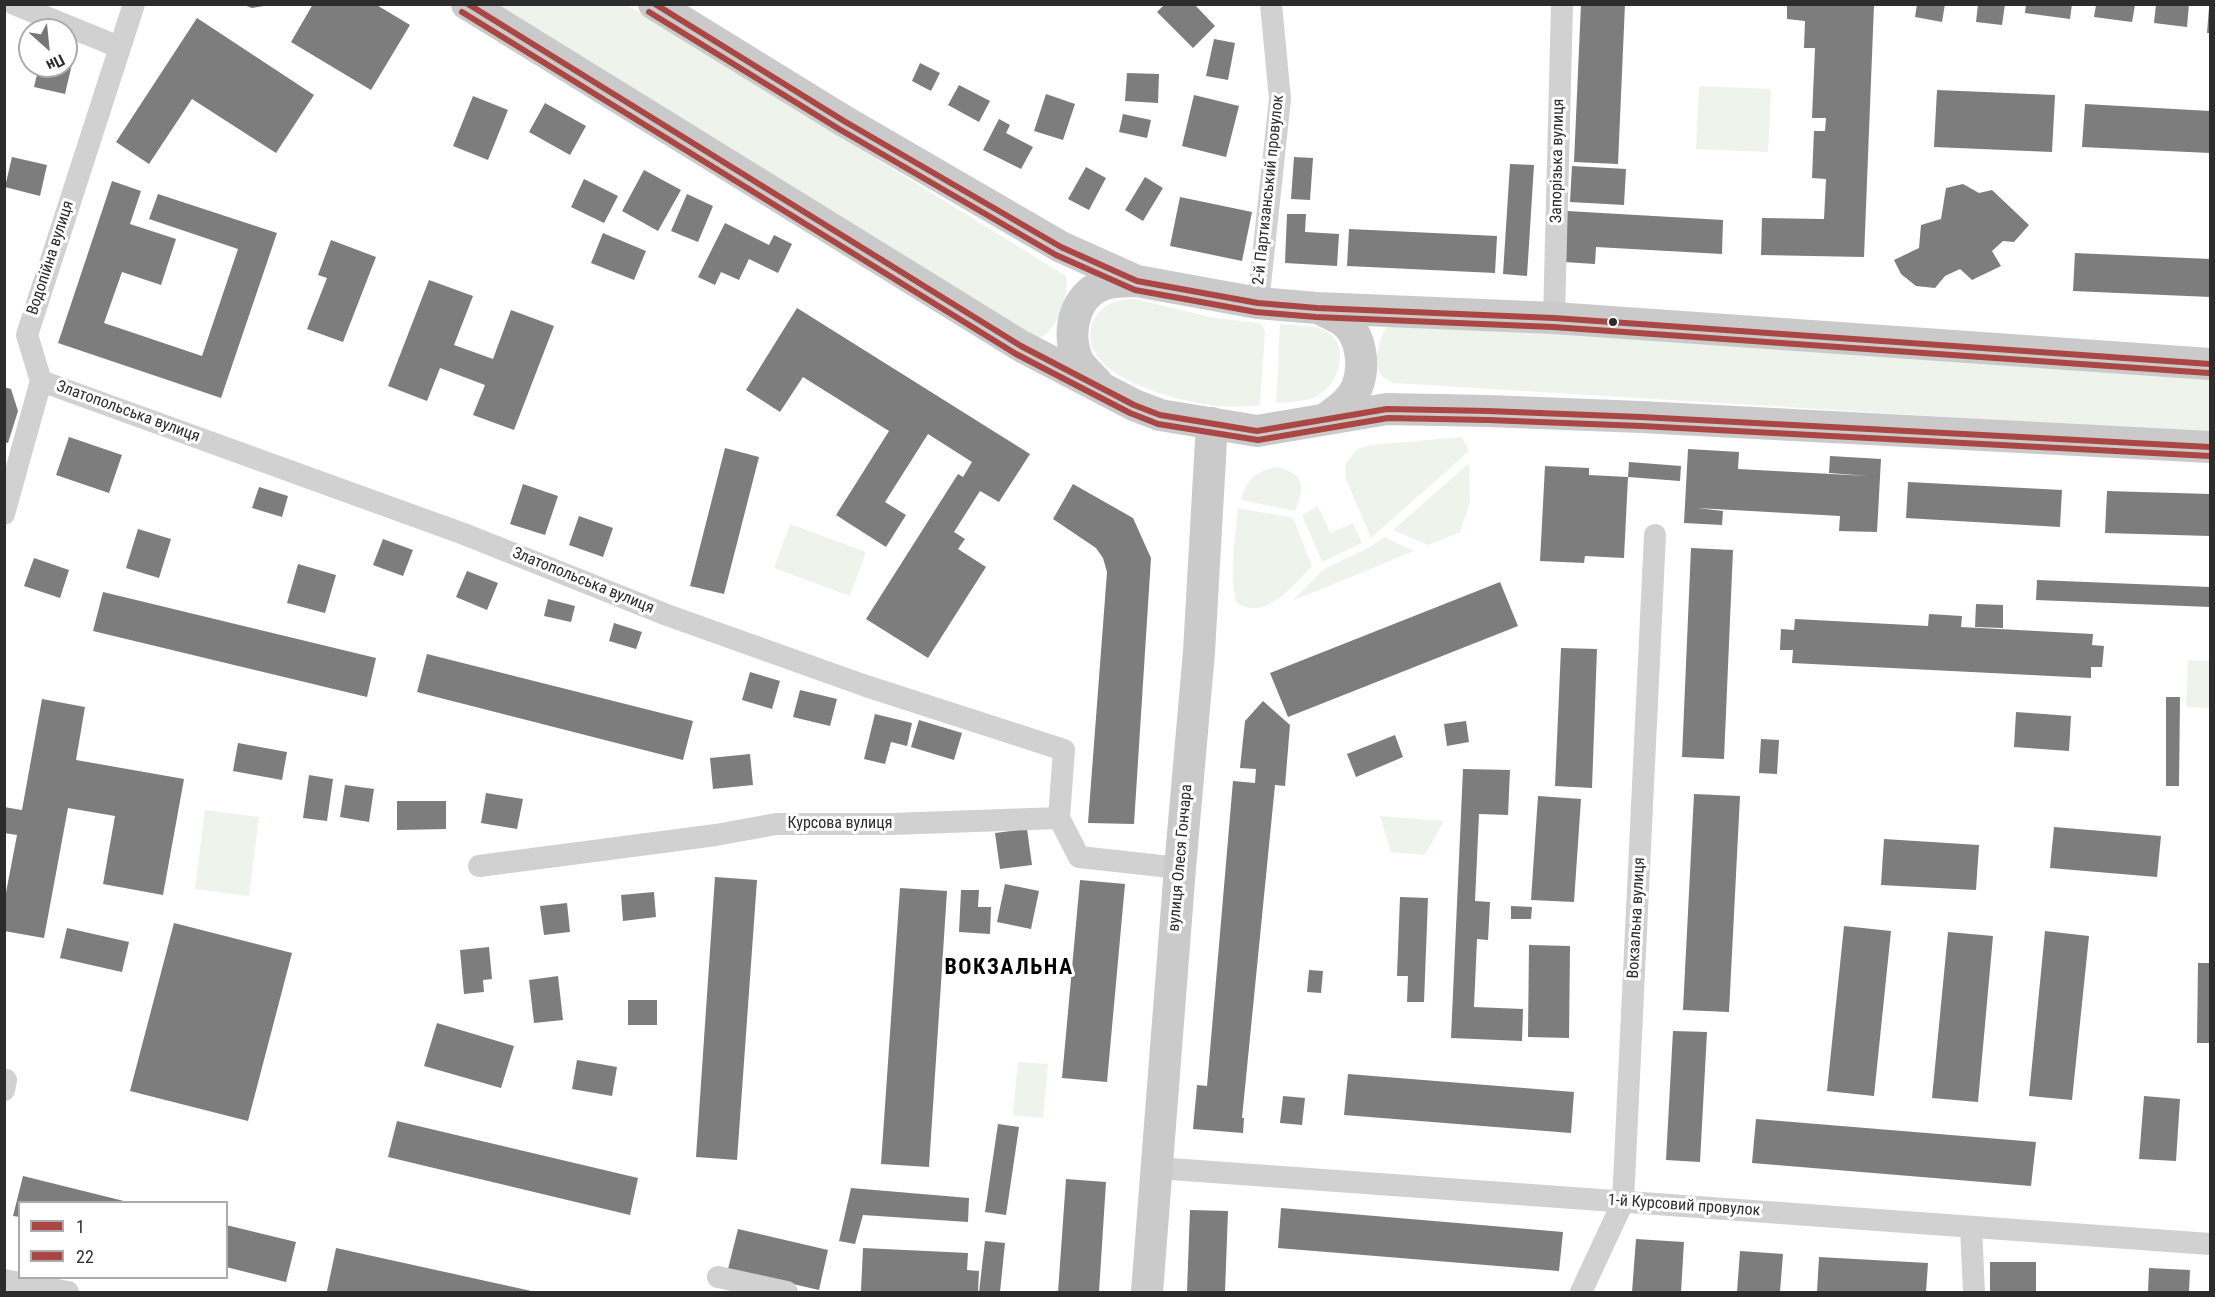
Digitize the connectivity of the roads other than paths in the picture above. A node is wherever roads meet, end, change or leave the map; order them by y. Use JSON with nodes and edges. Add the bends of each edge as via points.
{"nodes":[{"id":1,"x":14,"y":4,"type":"edge"},
{"id":2,"x":134,"y":4,"type":"edge"},
{"id":3,"x":467,"y":4,"type":"edge"},
{"id":4,"x":654,"y":4,"type":"edge"},
{"id":5,"x":1271,"y":4,"type":"edge"},
{"id":6,"x":1562,"y":4,"type":"edge"},
{"id":7,"x":119,"y":47,"type":"junction"},
{"id":8,"x":1137,"y":281,"type":"junction"},
{"id":9,"x":1258,"y":303,"type":"junction"},
{"id":10,"x":1317,"y":308,"type":"junction"},
{"id":11,"x":1554,"y":318,"type":"junction"},
{"id":12,"x":2211,"y":364,"type":"edge"},
{"id":13,"x":42,"y":381,"type":"junction"},
{"id":14,"x":1103,"y":389,"type":"junction"},
{"id":15,"x":1328,"y":417,"type":"junction"},
{"id":16,"x":1212,"y":423,"type":"junction"},
{"id":17,"x":2211,"y":447,"type":"edge"},
{"id":18,"x":4,"y":513,"type":"edge"},
{"id":19,"x":1655,"y":535,"type":"dead end"},
{"id":20,"x":1059,"y":818,"type":"junction"},
{"id":21,"x":479,"y":866,"type":"dead end"},
{"id":22,"x":1180,"y":868,"type":"junction"},
{"id":23,"x":4,"y":1080,"type":"edge"},
{"id":24,"x":4,"y":1090,"type":"edge"},
{"id":25,"x":1157,"y":1168,"type":"junction"},
{"id":26,"x":1623,"y":1202,"type":"junction"},
{"id":27,"x":1971,"y":1228,"type":"junction"},
{"id":28,"x":2211,"y":1244,"type":"edge"},
{"id":29,"x":718,"y":1277,"type":"dead end"},
{"id":30,"x":4,"y":1280,"type":"edge"},
{"id":31,"x":68,"y":1293,"type":"edge"},
{"id":32,"x":787,"y":1293,"type":"edge"},
{"id":33,"x":1147,"y":1293,"type":"edge"},
{"id":34,"x":1581,"y":1293,"type":"edge"},
{"id":35,"x":1974,"y":1293,"type":"edge"}],
"edges":[{"from":1,"to":7,"type":"street"},
{"from":2,"to":7,"type":"street","name":"Водопійна вулиця"},
{"from":3,"to":14,"type":"main road","via":[[1012,341]]},
{"from":4,"to":8,"type":"main road","via":[[1061,248]]},
{"from":5,"to":9,"type":"street","name":"2-й Партизанський провулок","via":[[1280,99]]},
{"from":6,"to":11,"type":"street","name":"Запорізька вулиця"},
{"from":7,"to":13,"type":"street","name":"Водопійна вулиця","via":[[27,335]]},
{"from":8,"to":9,"type":"main road"},
{"from":8,"to":14,"type":"main road","via":[[1109,283],[1091,290],[1073,321],[1072,340],[1078,362]]},
{"from":9,"to":10,"type":"main road"},
{"from":10,"to":11,"type":"main road"},
{"from":10,"to":15,"type":"main road","via":[[1344,321],[1355,334],[1361,357],[1357,387],[1347,402]]},
{"from":11,"to":12,"type":"main road"},
{"from":13,"to":18,"type":"street"},
{"from":13,"to":20,"type":"street","name":"Златопольська вулиця","via":[[464,534],[733,639],[1064,750]]},
{"from":14,"to":16,"type":"main road","via":[[1160,415]]},
{"from":15,"to":16,"type":"main road","via":[[1257,431]]},
{"from":15,"to":17,"type":"main road","via":[[1387,409],[1488,411]]},
{"from":16,"to":22,"type":"main road","name":"вулиця Олеся Гончара","via":[[1199,651]]},
{"from":19,"to":26,"type":"street","name":"Вокзальна вулиця"},
{"from":20,"to":21,"type":"street","name":"Курсова вулиця","via":[[776,824]]},
{"from":20,"to":22,"type":"street","via":[[1079,857]]},
{"from":22,"to":25,"type":"main road","name":"вулиця Олеся Гончара"},
{"from":23,"to":24,"type":"street"},
{"from":25,"to":26,"type":"street","name":"1-й Курсовий провулок"},
{"from":25,"to":33,"type":"main road","name":"вулиця Олеся Гончара"},
{"from":26,"to":27,"type":"street","name":"1-й Курсовий провулок"},
{"from":26,"to":34,"type":"street","name":"Вокзальна вулиця"},
{"from":27,"to":28,"type":"street","name":"1-й Курсовий провулок"},
{"from":27,"to":35,"type":"street"},
{"from":29,"to":32,"type":"street"},
{"from":30,"to":31,"type":"street"}]}
